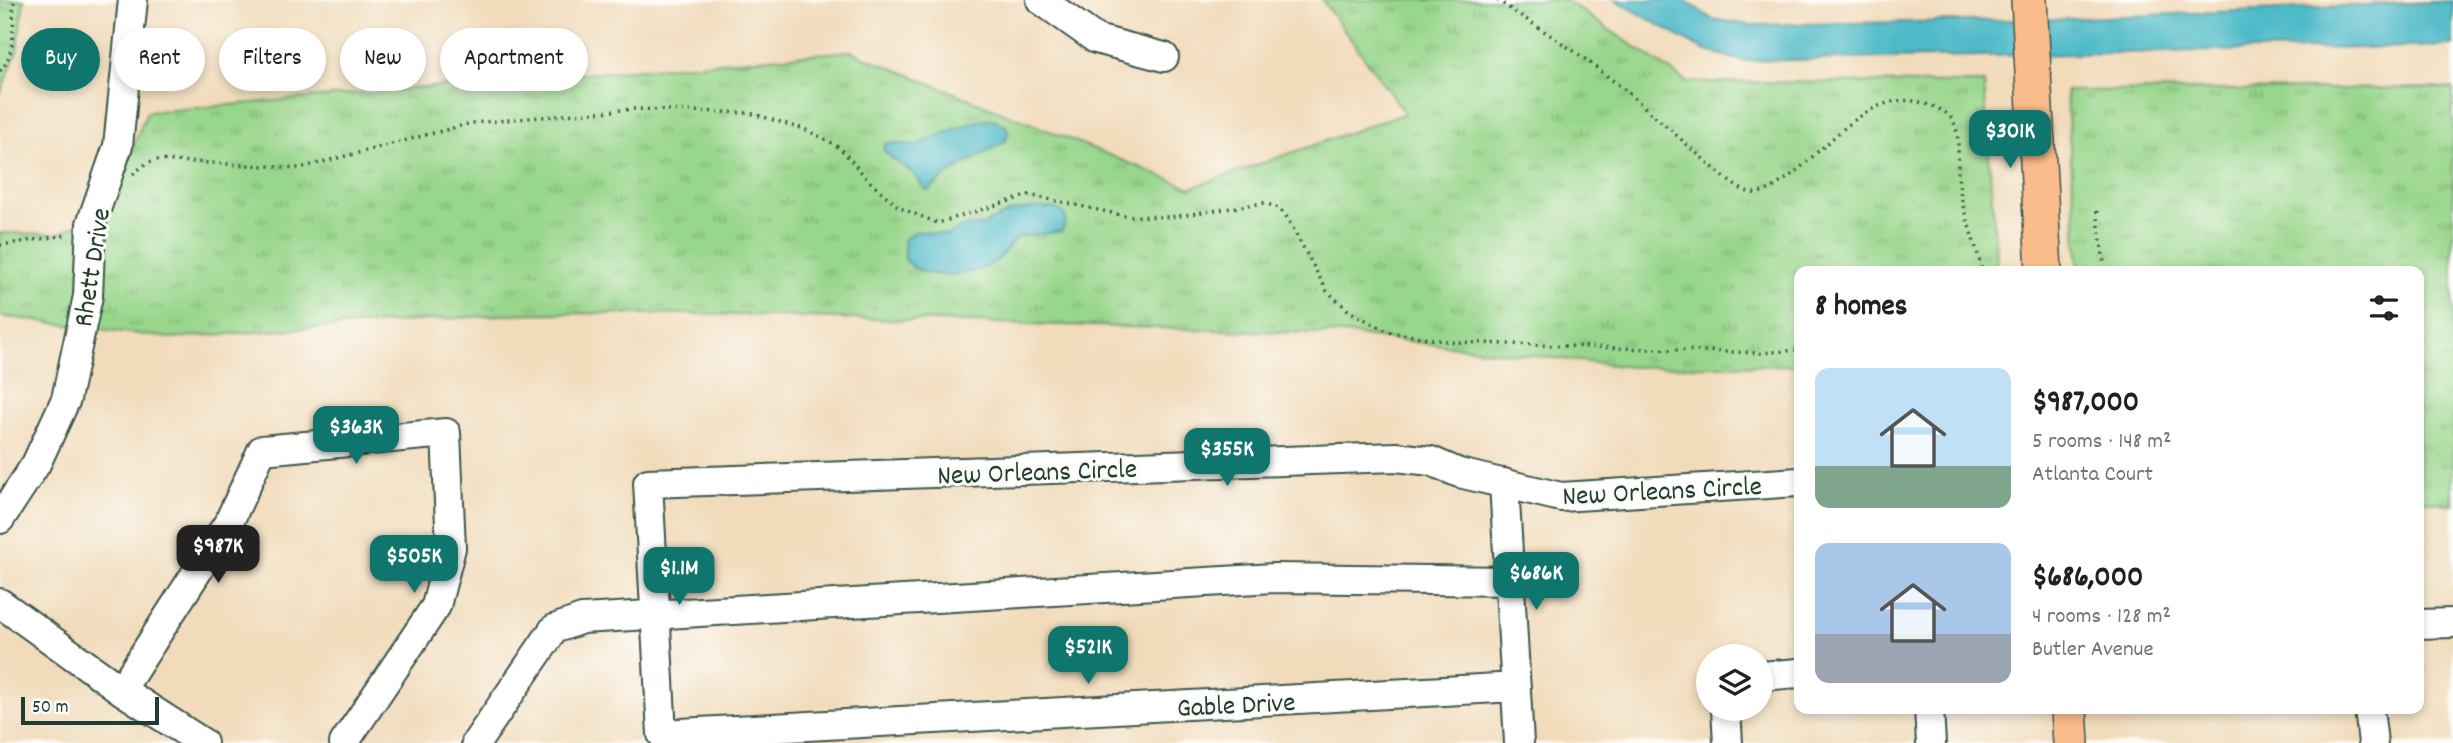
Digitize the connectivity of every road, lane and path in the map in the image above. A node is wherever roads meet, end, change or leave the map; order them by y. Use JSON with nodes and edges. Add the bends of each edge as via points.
{"nodes":[{"id":1,"x":15,"y":0,"type":"edge"},
{"id":2,"x":132,"y":0,"type":"edge"},
{"id":3,"x":1041,"y":0,"type":"edge"},
{"id":4,"x":1497,"y":0,"type":"edge"},
{"id":5,"x":2028,"y":0,"type":"edge"},
{"id":6,"x":1164,"y":57,"type":"dead end"},
{"id":7,"x":0,"y":71,"type":"edge"},
{"id":8,"x":127,"y":182,"type":"dead end"},
{"id":9,"x":2096,"y":211,"type":"dead end"},
{"id":10,"x":76,"y":234,"type":"dead end"},
{"id":11,"x":0,"y":245,"type":"edge"},
{"id":12,"x":1981,"y":266,"type":"edge"},
{"id":13,"x":2044,"y":266,"type":"edge"},
{"id":14,"x":2104,"y":266,"type":"edge"},
{"id":15,"x":1794,"y":350,"type":"edge"},
{"id":16,"x":1794,"y":482,"type":"edge"},
{"id":17,"x":1504,"y":483,"type":"junction"},
{"id":18,"x":0,"y":519,"type":"edge"},
{"id":19,"x":1510,"y":581,"type":"junction"},
{"id":20,"x":0,"y":603,"type":"edge"},
{"id":21,"x":655,"y":615,"type":"junction"},
{"id":22,"x":2453,"y":623,"type":"edge"},
{"id":23,"x":2424,"y":624,"type":"edge"},
{"id":24,"x":1794,"y":673,"type":"edge"},
{"id":25,"x":1773,"y":675,"type":"edge"},
{"id":26,"x":1516,"y":687,"type":"junction"},
{"id":27,"x":121,"y":690,"type":"junction"},
{"id":28,"x":1929,"y":714,"type":"edge"},
{"id":29,"x":2068,"y":714,"type":"edge"},
{"id":30,"x":2370,"y":714,"type":"edge"},
{"id":31,"x":1727,"y":721,"type":"edge"},
{"id":32,"x":890,"y":733,"type":"edge"},
{"id":33,"x":203,"y":743,"type":"edge"},
{"id":34,"x":344,"y":743,"type":"edge"},
{"id":35,"x":476,"y":743,"type":"edge"},
{"id":36,"x":1519,"y":743,"type":"edge"},
{"id":37,"x":1728,"y":743,"type":"edge"},
{"id":38,"x":1931,"y":743,"type":"edge"},
{"id":39,"x":2071,"y":743,"type":"edge"},
{"id":40,"x":2373,"y":743,"type":"edge"}],
"edges":[{"from":1,"to":7,"type":"path","via":[[12,46]]},
{"from":2,"to":18,"type":"street","name":"Rhett Drive","via":[[118,146],[91,224],[88,296],[66,399],[36,464]]},
{"from":3,"to":6,"type":"street","via":[[1096,39]]},
{"from":4,"to":12,"type":"path","via":[[1624,89],[1744,191],[1769,190],[1880,104],[1918,101],[1936,107],[1949,115],[1956,127],[1959,186]]},
{"from":5,"to":13,"type":"main road"},
{"from":8,"to":15,"type":"path","via":[[137,170],[158,160],[300,168],[472,124],[559,114],[634,109],[750,113],[829,141],[900,208],[938,223],[1029,195],[1126,216],[1171,217],[1265,203],[1286,216],[1327,291],[1349,311],[1389,332],[1451,342]]},
{"from":9,"to":14,"type":"path"},
{"from":10,"to":11,"type":"path"},
{"from":16,"to":17,"type":"street","name":"New Orleans Circle","via":[[1561,497]]},
{"from":17,"to":19,"type":"street"},
{"from":17,"to":21,"type":"street","name":"New Orleans Circle","via":[[1431,461],[1396,457],[648,483]]},
{"from":19,"to":21,"type":"street","via":[[1274,578]]},
{"from":19,"to":26,"type":"street"},
{"from":20,"to":27,"type":"street"},
{"from":21,"to":32,"type":"street","name":"Gable Drive","via":[[662,734]]},
{"from":21,"to":35,"type":"street","via":[[582,619],[554,629]]},
{"from":22,"to":23,"type":"street"},
{"from":24,"to":25,"type":"street"},
{"from":26,"to":32,"type":"street","name":"Gable Drive"},
{"from":26,"to":36,"type":"street"},
{"from":27,"to":33,"type":"street"},
{"from":27,"to":34,"type":"street","via":[[229,522],[262,450],[446,433],[451,548],[436,606]]},
{"from":28,"to":38,"type":"street"},
{"from":29,"to":39,"type":"main road"},
{"from":30,"to":40,"type":"street"},
{"from":31,"to":37,"type":"street"}]}
